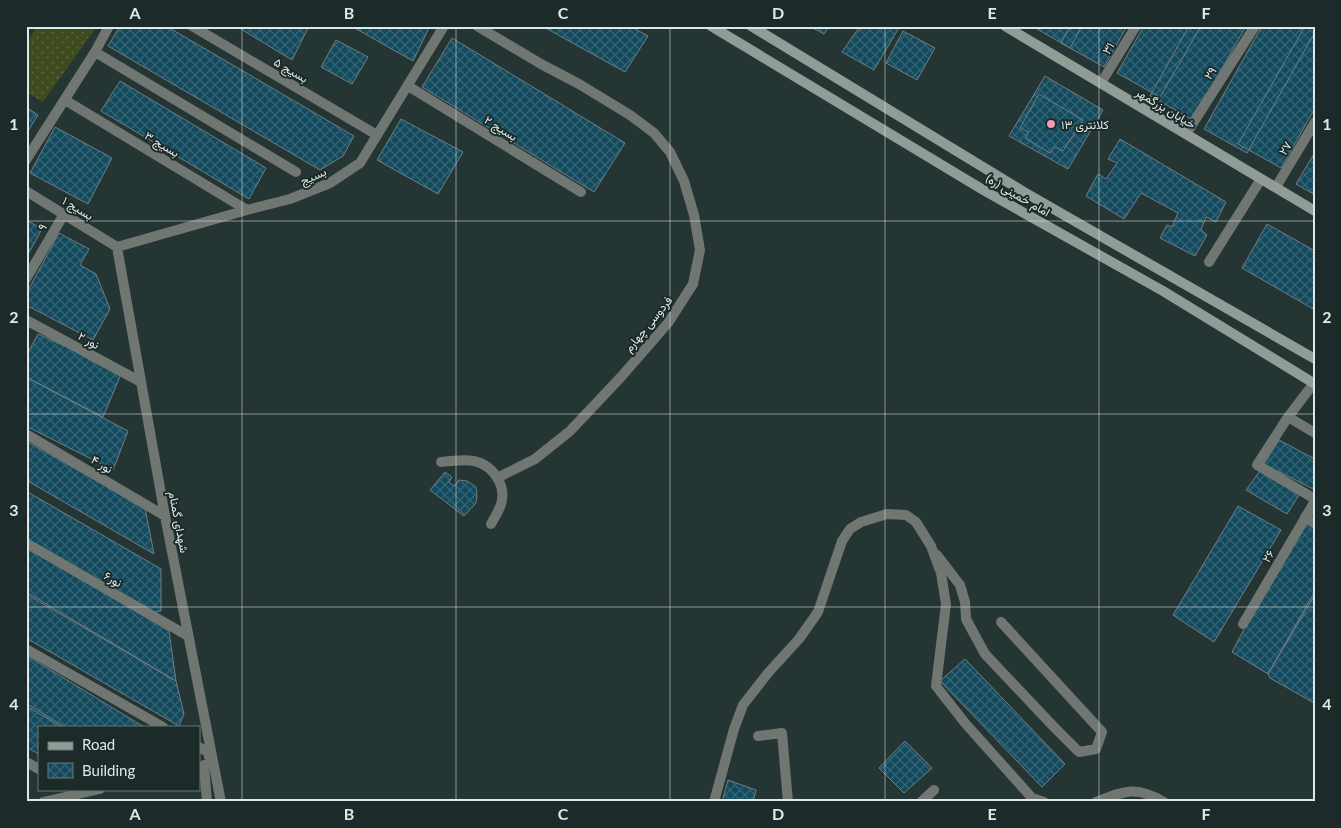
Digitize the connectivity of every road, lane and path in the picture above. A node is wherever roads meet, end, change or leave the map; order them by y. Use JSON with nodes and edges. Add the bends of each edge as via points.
{"nodes":[{"id":1,"x":109,"y":26,"type":"edge"},
{"id":2,"x":192,"y":26,"type":"edge"},
{"id":3,"x":444,"y":26,"type":"edge"},
{"id":4,"x":477,"y":26,"type":"edge"},
{"id":5,"x":711,"y":26,"type":"edge"},
{"id":6,"x":751,"y":26,"type":"edge"},
{"id":7,"x":1005,"y":26,"type":"edge"},
{"id":8,"x":1136,"y":26,"type":"edge"},
{"id":9,"x":1255,"y":26,"type":"edge"},
{"id":10,"x":763,"y":29,"type":"edge"},
{"id":11,"x":1018,"y":30,"type":"edge"},
{"id":12,"x":96,"y":52,"type":"junction"},
{"id":13,"x":1101,"y":84,"type":"junction"},
{"id":14,"x":408,"y":86,"type":"junction"},
{"id":15,"x":65,"y":100,"type":"junction"},
{"id":16,"x":1315,"y":122,"type":"edge"},
{"id":17,"x":1186,"y":134,"type":"junction"},
{"id":18,"x":377,"y":135,"type":"junction"},
{"id":19,"x":26,"y":160,"type":"edge"},
{"id":20,"x":296,"y":172,"type":"dead end"},
{"id":21,"x":1261,"y":178,"type":"junction"},
{"id":22,"x":1276,"y":187,"type":"junction"},
{"id":23,"x":26,"y":191,"type":"edge"},
{"id":24,"x":581,"y":192,"type":"dead end"},
{"id":25,"x":247,"y":210,"type":"junction"},
{"id":26,"x":1315,"y":211,"type":"edge"},
{"id":27,"x":64,"y":214,"type":"junction"},
{"id":28,"x":117,"y":247,"type":"junction"},
{"id":29,"x":1209,"y":262,"type":"dead end"},
{"id":30,"x":26,"y":279,"type":"edge"},
{"id":31,"x":26,"y":320,"type":"edge"},
{"id":32,"x":1315,"y":358,"type":"edge"},
{"id":33,"x":141,"y":382,"type":"junction"},
{"id":34,"x":1314,"y":383,"type":"edge"},
{"id":35,"x":1288,"y":417,"type":"junction"},
{"id":36,"x":1315,"y":433,"type":"edge"},
{"id":37,"x":26,"y":434,"type":"edge"},
{"id":38,"x":441,"y":462,"type":"dead end"},
{"id":39,"x":497,"y":478,"type":"junction"},
{"id":40,"x":1315,"y":500,"type":"edge"},
{"id":41,"x":165,"y":516,"type":"junction"},
{"id":42,"x":1305,"y":517,"type":"junction"},
{"id":43,"x":1315,"y":523,"type":"edge"},
{"id":44,"x":491,"y":524,"type":"dead end"},
{"id":45,"x":26,"y":544,"type":"edge"},
{"id":46,"x":931,"y":546,"type":"junction"},
{"id":47,"x":1001,"y":622,"type":"dead end"},
{"id":48,"x":1242,"y":624,"type":"dead end"},
{"id":49,"x":188,"y":636,"type":"junction"},
{"id":50,"x":26,"y":649,"type":"edge"},
{"id":51,"x":161,"y":726,"type":"edge"},
{"id":52,"x":758,"y":736,"type":"dead end"},
{"id":53,"x":200,"y":748,"type":"edge"},
{"id":54,"x":211,"y":754,"type":"junction"},
{"id":55,"x":26,"y":762,"type":"edge"},
{"id":56,"x":201,"y":765,"type":"edge"},
{"id":57,"x":38,"y":768,"type":"edge"},
{"id":58,"x":92,"y":790,"type":"edge"},
{"id":59,"x":934,"y":790,"type":"dead end"},
{"id":60,"x":1130,"y":790,"type":"junction"},
{"id":61,"x":75,"y":792,"type":"edge"},
{"id":62,"x":43,"y":802,"type":"edge"},
{"id":63,"x":207,"y":802,"type":"edge"},
{"id":64,"x":221,"y":802,"type":"edge"},
{"id":65,"x":714,"y":802,"type":"edge"},
{"id":66,"x":788,"y":802,"type":"edge"},
{"id":67,"x":921,"y":802,"type":"edge"},
{"id":68,"x":1044,"y":802,"type":"edge"},
{"id":69,"x":1096,"y":802,"type":"edge"},
{"id":70,"x":1123,"y":802,"type":"edge"},
{"id":71,"x":1164,"y":802,"type":"edge"}],
"edges":[{"from":1,"to":12,"type":"street"},
{"from":2,"to":18,"type":"street","name":"بسیج ۵"},
{"from":3,"to":14,"type":"street","name":"بسیج"},
{"from":4,"to":39,"type":"street","name":"فردوسی چهارم","via":[[579,84],[654,132],[670,152],[684,182],[700,250],[693,284],[668,322],[621,377],[570,431],[535,459]]},
{"from":5,"to":34,"type":"main road","name":"امام خمینی (ره)","via":[[985,192],[1162,291]]},
{"from":6,"to":10,"type":"main road","name":"امام خمینی (ره)"},
{"from":7,"to":11,"type":"main road","name":"خیابان بزرگمهر"},
{"from":8,"to":13,"type":"street","name":"۳۱"},
{"from":9,"to":17,"type":"street","name":"۲۹"},
{"from":10,"to":32,"type":"main road","name":"امام خمینی (ره)","via":[[1024,192]]},
{"from":11,"to":13,"type":"main road","name":"خیابان بزرگمهر"},
{"from":12,"to":15,"type":"street"},
{"from":12,"to":20,"type":"street"},
{"from":13,"to":17,"type":"main road","name":"خیابان بزرگمهر"},
{"from":14,"to":18,"type":"street","name":"بسیج"},
{"from":14,"to":24,"type":"street","name":"بسیج ۲"},
{"from":15,"to":19,"type":"street"},
{"from":15,"to":25,"type":"street","name":"بسیج ۳"},
{"from":16,"to":22,"type":"street","name":"۲۷"},
{"from":17,"to":21,"type":"main road","name":"خیابان بزرگمهر"},
{"from":18,"to":25,"type":"street","name":"بسیج","via":[[360,163],[330,183],[290,199]]},
{"from":21,"to":22,"type":"main road","name":"خیابان بزرگمهر"},
{"from":21,"to":29,"type":"street"},
{"from":22,"to":26,"type":"main road","name":"خیابان بزرگمهر"},
{"from":23,"to":27,"type":"street","name":"بسیج ۱"},
{"from":25,"to":28,"type":"street","name":"بسیج"},
{"from":27,"to":28,"type":"street","name":"بسیج ۱"},
{"from":27,"to":30,"type":"street","name":"۹"},
{"from":28,"to":33,"type":"street","name":"شهدای گمنام"},
{"from":31,"to":33,"type":"street","name":"نور ۲"},
{"from":33,"to":41,"type":"street","name":"شهدای گمنام"},
{"from":34,"to":35,"type":"street"},
{"from":35,"to":36,"type":"street"},
{"from":35,"to":40,"type":"street","via":[[1257,465]]},
{"from":37,"to":41,"type":"street","name":"نور ۴"},
{"from":38,"to":39,"type":"street","via":[[476,461],[486,464]]},
{"from":39,"to":44,"type":"street","via":[[503,497],[500,510]]},
{"from":40,"to":42,"type":"street","name":"۲۶"},
{"from":41,"to":49,"type":"street","name":"شهدای گمنام"},
{"from":42,"to":43,"type":"street"},
{"from":42,"to":48,"type":"street","name":"۲۶"},
{"from":45,"to":49,"type":"street","name":"نور۶"},
{"from":46,"to":47,"type":"street","via":[[960,585],[966,619],[986,654],[1079,752],[1096,749],[1102,732]]},
{"from":46,"to":65,"type":"street","via":[[916,522],[906,515],[887,514],[850,529],[842,541],[818,612],[743,705]]},
{"from":46,"to":68,"type":"street","via":[[941,573],[946,604],[936,686],[1032,798]]},
{"from":49,"to":54,"type":"street","name":"شهدای گمنام"},
{"from":50,"to":51,"type":"street"},
{"from":52,"to":66,"type":"street","via":[[782,732]]},
{"from":53,"to":54,"type":"street"},
{"from":54,"to":56,"type":"street"},
{"from":54,"to":64,"type":"street","name":"شهدای گمنام"},
{"from":55,"to":57,"type":"street"},
{"from":56,"to":63,"type":"street"},
{"from":58,"to":61,"type":"street"},
{"from":59,"to":67,"type":"street"},
{"from":60,"to":69,"type":"street"},
{"from":60,"to":70,"type":"street"},
{"from":60,"to":71,"type":"street"},
{"from":61,"to":62,"type":"street"}]}
